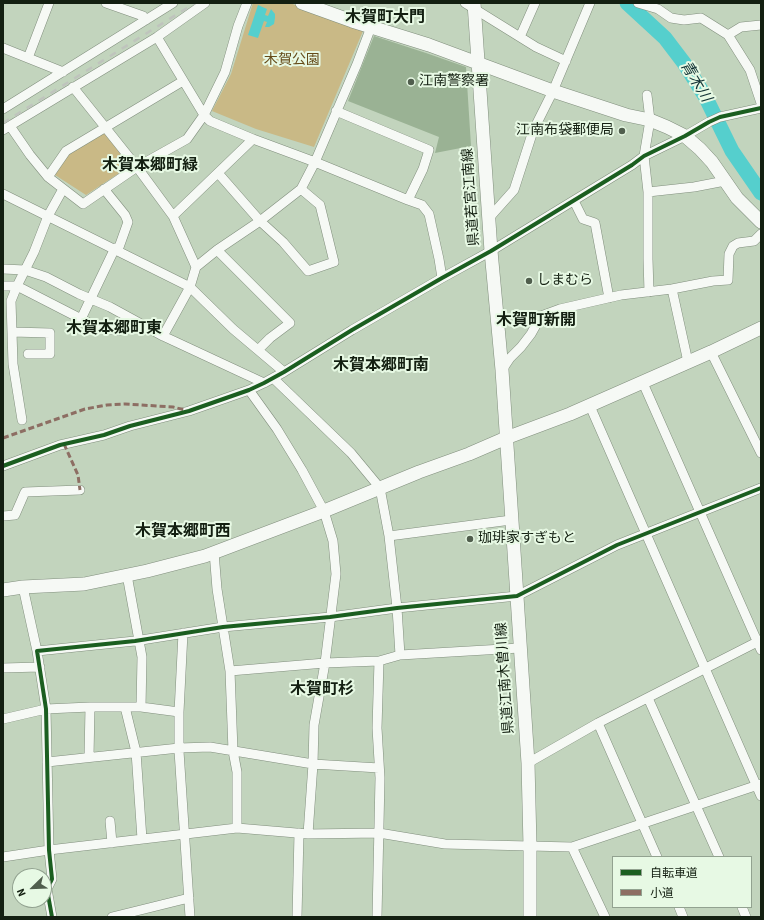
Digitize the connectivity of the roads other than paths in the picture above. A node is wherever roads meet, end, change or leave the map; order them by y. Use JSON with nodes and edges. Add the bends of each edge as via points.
{"nodes":[{"id":1,"x":49,"y":3,"type":"edge"},
{"id":2,"x":106,"y":3,"type":"edge"},
{"id":3,"x":173,"y":3,"type":"edge"},
{"id":4,"x":205,"y":3,"type":"edge"},
{"id":5,"x":247,"y":3,"type":"edge"},
{"id":6,"x":302,"y":3,"type":"edge"},
{"id":7,"x":535,"y":3,"type":"edge"},
{"id":8,"x":590,"y":3,"type":"edge"},
{"id":9,"x":638,"y":3,"type":"edge"},
{"id":10,"x":471,"y":5,"type":"edge"},
{"id":11,"x":146,"y":20,"type":"junction"},
{"id":12,"x":371,"y":27,"type":"junction"},
{"id":13,"x":760,"y":27,"type":"edge"},
{"id":14,"x":728,"y":35,"type":"junction"},
{"id":15,"x":157,"y":37,"type":"junction"},
{"id":16,"x":520,"y":37,"type":"junction"},
{"id":17,"x":3,"y":48,"type":"edge"},
{"id":18,"x":28,"y":58,"type":"junction"},
{"id":19,"x":566,"y":61,"type":"junction"},
{"id":20,"x":478,"y":63,"type":"junction"},
{"id":21,"x":63,"y":72,"type":"junction"},
{"id":22,"x":183,"y":81,"type":"junction"},
{"id":23,"x":73,"y":87,"type":"junction"},
{"id":24,"x":553,"y":91,"type":"junction"},
{"id":25,"x":647,"y":95,"type":"dead end"},
{"id":26,"x":761,"y":103,"type":"edge"},
{"id":27,"x":761,"y":108,"type":"edge"},
{"id":28,"x":3,"y":109,"type":"edge"},
{"id":29,"x":336,"y":111,"type":"junction"},
{"id":30,"x":204,"y":115,"type":"junction"},
{"id":31,"x":650,"y":120,"type":"junction"},
{"id":32,"x":6,"y":128,"type":"edge"},
{"id":33,"x":106,"y":128,"type":"junction"},
{"id":34,"x":685,"y":136,"type":"junction"},
{"id":35,"x":253,"y":139,"type":"junction"},
{"id":36,"x":644,"y":156,"type":"junction"},
{"id":37,"x":315,"y":162,"type":"junction"},
{"id":38,"x":137,"y":167,"type":"junction"},
{"id":39,"x":218,"y":173,"type":"junction"},
{"id":40,"x":48,"y":177,"type":"junction"},
{"id":41,"x":725,"y":181,"type":"junction"},
{"id":42,"x":63,"y":189,"type":"junction"},
{"id":43,"x":104,"y":189,"type":"junction"},
{"id":44,"x":301,"y":189,"type":"junction"},
{"id":45,"x":648,"y":192,"type":"junction"},
{"id":46,"x":3,"y":194,"type":"edge"},
{"id":47,"x":408,"y":200,"type":"junction"},
{"id":48,"x":574,"y":200,"type":"junction"},
{"id":49,"x":48,"y":216,"type":"junction"},
{"id":50,"x":173,"y":216,"type":"junction"},
{"id":51,"x":489,"y":218,"type":"junction"},
{"id":52,"x":260,"y":221,"type":"junction"},
{"id":53,"x":761,"y":222,"type":"edge"},
{"id":54,"x":761,"y":234,"type":"edge"},
{"id":55,"x":116,"y":249,"type":"junction"},
{"id":56,"x":217,"y":250,"type":"junction"},
{"id":57,"x":491,"y":251,"type":"junction"},
{"id":58,"x":196,"y":267,"type":"junction"},
{"id":59,"x":3,"y":269,"type":"edge"},
{"id":60,"x":25,"y":270,"type":"junction"},
{"id":61,"x":442,"y":278,"type":"junction"},
{"id":62,"x":3,"y":286,"type":"edge"},
{"id":63,"x":17,"y":286,"type":"junction"},
{"id":64,"x":190,"y":287,"type":"junction"},
{"id":65,"x":672,"y":289,"type":"junction"},
{"id":66,"x":649,"y":292,"type":"junction"},
{"id":67,"x":609,"y":298,"type":"junction"},
{"id":68,"x":91,"y":299,"type":"junction"},
{"id":69,"x":81,"y":319,"type":"junction"},
{"id":70,"x":761,"y":328,"type":"edge"},
{"id":71,"x":118,"y":331,"type":"dead end"},
{"id":72,"x":12,"y":332,"type":"junction"},
{"id":73,"x":164,"y":336,"type":"junction"},
{"id":74,"x":258,"y":350,"type":"junction"},
{"id":75,"x":711,"y":352,"type":"junction"},
{"id":76,"x":28,"y":354,"type":"dead end"},
{"id":77,"x":688,"y":362,"type":"junction"},
{"id":78,"x":502,"y":370,"type":"junction"},
{"id":79,"x":284,"y":372,"type":"junction"},
{"id":80,"x":273,"y":378,"type":"junction"},
{"id":81,"x":264,"y":383,"type":"junction"},
{"id":82,"x":643,"y":383,"type":"junction"},
{"id":83,"x":249,"y":390,"type":"junction"},
{"id":84,"x":590,"y":406,"type":"junction"},
{"id":85,"x":22,"y":420,"type":"dead end"},
{"id":86,"x":506,"y":438,"type":"junction"},
{"id":87,"x":761,"y":453,"type":"edge"},
{"id":88,"x":3,"y":466,"type":"edge"},
{"id":89,"x":380,"y":488,"type":"junction"},
{"id":90,"x":761,"y":488,"type":"edge"},
{"id":91,"x":80,"y":490,"type":"dead end"},
{"id":92,"x":324,"y":511,"type":"junction"},
{"id":93,"x":699,"y":512,"type":"junction"},
{"id":94,"x":3,"y":516,"type":"edge"},
{"id":95,"x":511,"y":520,"type":"junction"},
{"id":96,"x":646,"y":534,"type":"junction"},
{"id":97,"x":389,"y":536,"type":"junction"},
{"id":98,"x":214,"y":552,"type":"junction"},
{"id":99,"x":127,"y":575,"type":"junction"},
{"id":100,"x":23,"y":587,"type":"junction"},
{"id":101,"x":3,"y":590,"type":"edge"},
{"id":102,"x":517,"y":596,"type":"junction"},
{"id":103,"x":397,"y":608,"type":"junction"},
{"id":104,"x":330,"y":617,"type":"junction"},
{"id":105,"x":223,"y":627,"type":"junction"},
{"id":106,"x":183,"y":633,"type":"junction"},
{"id":107,"x":139,"y":640,"type":"junction"},
{"id":108,"x":760,"y":644,"type":"edge"},
{"id":109,"x":520,"y":648,"type":"junction"},
{"id":110,"x":37,"y":651,"type":"junction"},
{"id":111,"x":400,"y":655,"type":"junction"},
{"id":112,"x":379,"y":661,"type":"junction"},
{"id":113,"x":325,"y":663,"type":"junction"},
{"id":114,"x":40,"y":667,"type":"junction"},
{"id":115,"x":3,"y":668,"type":"edge"},
{"id":116,"x":705,"y":669,"type":"junction"},
{"id":117,"x":230,"y":671,"type":"junction"},
{"id":118,"x":648,"y":698,"type":"junction"},
{"id":119,"x":90,"y":707,"type":"junction"},
{"id":120,"x":125,"y":707,"type":"junction"},
{"id":121,"x":141,"y":707,"type":"junction"},
{"id":122,"x":46,"y":709,"type":"junction"},
{"id":123,"x":179,"y":712,"type":"junction"},
{"id":124,"x":3,"y":719,"type":"edge"},
{"id":125,"x":598,"y":723,"type":"junction"},
{"id":126,"x":179,"y":748,"type":"junction"},
{"id":127,"x":233,"y":751,"type":"junction"},
{"id":128,"x":136,"y":752,"type":"junction"},
{"id":129,"x":89,"y":757,"type":"junction"},
{"id":130,"x":47,"y":762,"type":"junction"},
{"id":131,"x":528,"y":763,"type":"junction"},
{"id":132,"x":313,"y":764,"type":"junction"},
{"id":133,"x":379,"y":768,"type":"junction"},
{"id":134,"x":759,"y":785,"type":"edge"},
{"id":135,"x":761,"y":796,"type":"edge"},
{"id":136,"x":696,"y":805,"type":"junction"},
{"id":137,"x":110,"y":821,"type":"dead end"},
{"id":138,"x":643,"y":824,"type":"junction"},
{"id":139,"x":237,"y":828,"type":"junction"},
{"id":140,"x":304,"y":833,"type":"junction"},
{"id":141,"x":379,"y":833,"type":"junction"},
{"id":142,"x":186,"y":834,"type":"junction"},
{"id":143,"x":142,"y":839,"type":"junction"},
{"id":144,"x":112,"y":843,"type":"junction"},
{"id":145,"x":530,"y":846,"type":"junction"},
{"id":146,"x":572,"y":847,"type":"junction"},
{"id":147,"x":49,"y":850,"type":"junction"},
{"id":148,"x":657,"y":856,"type":"edge"},
{"id":149,"x":719,"y":856,"type":"edge"},
{"id":150,"x":3,"y":857,"type":"edge"},
{"id":151,"x":189,"y":898,"type":"junction"},
{"id":152,"x":52,"y":917,"type":"edge"},
{"id":153,"x":112,"y":917,"type":"edge"},
{"id":154,"x":190,"y":917,"type":"edge"},
{"id":155,"x":297,"y":917,"type":"edge"},
{"id":156,"x":377,"y":917,"type":"edge"},
{"id":157,"x":530,"y":917,"type":"edge"},
{"id":158,"x":605,"y":917,"type":"edge"}],
"edges":[{"from":1,"to":18,"type":"street"},
{"from":2,"to":11,"type":"street","via":[[143,16]]},
{"from":3,"to":11,"type":"street"},
{"from":4,"to":15,"type":"street"},
{"from":5,"to":30,"type":"street","via":[[225,72]]},
{"from":6,"to":12,"type":"street"},
{"from":7,"to":16,"type":"street"},
{"from":8,"to":19,"type":"street"},
{"from":9,"to":14,"type":"street","via":[[658,9],[671,18],[701,18]]},
{"from":10,"to":16,"type":"street"},
{"from":10,"to":20,"type":"street","name":"県道若宮江南線"},
{"from":11,"to":21,"type":"street"},
{"from":12,"to":20,"type":"street"},
{"from":12,"to":29,"type":"street"},
{"from":13,"to":14,"type":"street","via":[[741,28]]},
{"from":14,"to":26,"type":"street","via":[[750,70]]},
{"from":15,"to":22,"type":"street"},
{"from":15,"to":23,"type":"street"},
{"from":16,"to":19,"type":"street"},
{"from":17,"to":18,"type":"street"},
{"from":18,"to":21,"type":"street"},
{"from":19,"to":24,"type":"street"},
{"from":20,"to":24,"type":"street"},
{"from":20,"to":51,"type":"street","name":"県道若宮江南線"},
{"from":21,"to":28,"type":"street"},
{"from":22,"to":30,"type":"street"},
{"from":22,"to":33,"type":"street"},
{"from":23,"to":32,"type":"street"},
{"from":23,"to":33,"type":"street"},
{"from":24,"to":31,"type":"street","via":[[626,115]]},
{"from":24,"to":51,"type":"street","via":[[533,131],[514,190]]},
{"from":25,"to":31,"type":"street"},
{"from":27,"to":34,"type":"street","via":[[720,117]]},
{"from":29,"to":37,"type":"street"},
{"from":29,"to":47,"type":"street","via":[[429,150]]},
{"from":30,"to":35,"type":"street"},
{"from":30,"to":38,"type":"street","via":[[187,139]]},
{"from":31,"to":34,"type":"street"},
{"from":31,"to":36,"type":"street"},
{"from":32,"to":40,"type":"street"},
{"from":33,"to":38,"type":"street"},
{"from":33,"to":40,"type":"street","via":[[66,151]]},
{"from":34,"to":36,"type":"street"},
{"from":34,"to":41,"type":"street","via":[[712,162]]},
{"from":35,"to":37,"type":"street"},
{"from":35,"to":39,"type":"street"},
{"from":36,"to":45,"type":"street"},
{"from":36,"to":48,"type":"street"},
{"from":37,"to":44,"type":"street"},
{"from":37,"to":47,"type":"street"},
{"from":38,"to":43,"type":"street"},
{"from":38,"to":50,"type":"street"},
{"from":39,"to":50,"type":"street"},
{"from":39,"to":52,"type":"street"},
{"from":40,"to":42,"type":"street"},
{"from":41,"to":45,"type":"street"},
{"from":41,"to":53,"type":"street","via":[[737,198]]},
{"from":42,"to":43,"type":"street","via":[[83,204]]},
{"from":42,"to":49,"type":"street"},
{"from":43,"to":55,"type":"street","via":[[128,222]]},
{"from":44,"to":52,"type":"street"},
{"from":44,"to":52,"type":"street","via":[[320,205],[334,262],[308,271],[283,242]]},
{"from":45,"to":66,"type":"street"},
{"from":46,"to":49,"type":"street"},
{"from":47,"to":61,"type":"street","via":[[422,205],[429,214]]},
{"from":48,"to":57,"type":"street"},
{"from":48,"to":67,"type":"street","via":[[582,219],[595,224]]},
{"from":49,"to":55,"type":"street"},
{"from":49,"to":60,"type":"street"},
{"from":50,"to":58,"type":"street"},
{"from":51,"to":57,"type":"street","name":"県道若宮江南線"},
{"from":52,"to":56,"type":"street"},
{"from":54,"to":65,"type":"street","via":[[754,241],[732,246],[729,254],[728,280]]},
{"from":55,"to":64,"type":"street"},
{"from":55,"to":68,"type":"street"},
{"from":56,"to":58,"type":"street"},
{"from":56,"to":74,"type":"street","via":[[290,323]]},
{"from":57,"to":61,"type":"street"},
{"from":57,"to":78,"type":"street","name":"県道若宮江南線"},
{"from":58,"to":64,"type":"street"},
{"from":59,"to":60,"type":"street"},
{"from":60,"to":63,"type":"street"},
{"from":60,"to":68,"type":"street","via":[[46,277]]},
{"from":61,"to":79,"type":"street"},
{"from":62,"to":63,"type":"street"},
{"from":63,"to":69,"type":"street"},
{"from":63,"to":72,"type":"street","via":[[11,301]]},
{"from":64,"to":73,"type":"street"},
{"from":64,"to":74,"type":"street"},
{"from":65,"to":66,"type":"street"},
{"from":65,"to":77,"type":"street"},
{"from":66,"to":67,"type":"street"},
{"from":67,"to":78,"type":"street","via":[[541,316],[531,334]]},
{"from":68,"to":69,"type":"street"},
{"from":68,"to":73,"type":"street"},
{"from":69,"to":71,"type":"street","via":[[93,325]]},
{"from":70,"to":75,"type":"street"},
{"from":72,"to":76,"type":"street","via":[[50,333],[50,354]]},
{"from":72,"to":85,"type":"street","via":[[13,364]]},
{"from":73,"to":81,"type":"street"},
{"from":74,"to":79,"type":"street"},
{"from":75,"to":77,"type":"street"},
{"from":75,"to":87,"type":"street"},
{"from":77,"to":82,"type":"street"},
{"from":78,"to":86,"type":"street","name":"県道若宮江南線"},
{"from":79,"to":80,"type":"street"},
{"from":80,"to":81,"type":"street"},
{"from":80,"to":89,"type":"street","via":[[351,453]]},
{"from":81,"to":83,"type":"street"},
{"from":82,"to":84,"type":"street"},
{"from":82,"to":93,"type":"street"},
{"from":83,"to":88,"type":"street","via":[[189,411],[60,445]]},
{"from":83,"to":92,"type":"street","via":[[277,429]]},
{"from":84,"to":86,"type":"street"},
{"from":84,"to":96,"type":"street"},
{"from":86,"to":89,"type":"street"},
{"from":86,"to":95,"type":"street","name":"県道江南木曽川線"},
{"from":89,"to":92,"type":"street"},
{"from":89,"to":97,"type":"street"},
{"from":90,"to":93,"type":"street"},
{"from":91,"to":94,"type":"street","via":[[25,492],[15,515]]},
{"from":92,"to":98,"type":"street"},
{"from":92,"to":104,"type":"street","via":[[333,541],[336,574]]},
{"from":93,"to":96,"type":"street"},
{"from":93,"to":108,"type":"street"},
{"from":95,"to":97,"type":"street"},
{"from":95,"to":102,"type":"street","name":"県道江南木曽川線"},
{"from":96,"to":102,"type":"street","via":[[617,545]]},
{"from":96,"to":116,"type":"street"},
{"from":97,"to":103,"type":"street"},
{"from":98,"to":99,"type":"street"},
{"from":98,"to":105,"type":"street"},
{"from":99,"to":100,"type":"street","via":[[84,584]]},
{"from":99,"to":107,"type":"street"},
{"from":100,"to":101,"type":"street"},
{"from":100,"to":110,"type":"street"},
{"from":102,"to":103,"type":"street"},
{"from":102,"to":109,"type":"street","name":"県道江南木曽川線"},
{"from":103,"to":104,"type":"street"},
{"from":103,"to":111,"type":"street"},
{"from":104,"to":105,"type":"street"},
{"from":104,"to":113,"type":"street"},
{"from":105,"to":106,"type":"street"},
{"from":105,"to":117,"type":"street"},
{"from":106,"to":107,"type":"street"},
{"from":106,"to":123,"type":"street"},
{"from":107,"to":110,"type":"street"},
{"from":107,"to":121,"type":"street","via":[[142,658]]},
{"from":108,"to":116,"type":"street"},
{"from":109,"to":111,"type":"street"},
{"from":109,"to":131,"type":"street","name":"県道江南木曽川線"},
{"from":110,"to":114,"type":"street"},
{"from":111,"to":112,"type":"street"},
{"from":112,"to":113,"type":"street"},
{"from":112,"to":133,"type":"street"},
{"from":113,"to":117,"type":"street"},
{"from":113,"to":132,"type":"street","via":[[314,725]]},
{"from":114,"to":115,"type":"street"},
{"from":114,"to":122,"type":"street"},
{"from":116,"to":118,"type":"street"},
{"from":116,"to":134,"type":"street"},
{"from":117,"to":127,"type":"street"},
{"from":118,"to":125,"type":"street"},
{"from":118,"to":136,"type":"street"},
{"from":119,"to":120,"type":"street"},
{"from":119,"to":122,"type":"street"},
{"from":119,"to":129,"type":"street"},
{"from":120,"to":121,"type":"street"},
{"from":120,"to":128,"type":"street"},
{"from":121,"to":123,"type":"street"},
{"from":122,"to":124,"type":"street"},
{"from":122,"to":130,"type":"street"},
{"from":123,"to":126,"type":"street"},
{"from":125,"to":131,"type":"street"},
{"from":125,"to":138,"type":"street"},
{"from":126,"to":127,"type":"street","via":[[210,747]]},
{"from":126,"to":128,"type":"street"},
{"from":126,"to":142,"type":"street"},
{"from":127,"to":132,"type":"street"},
{"from":127,"to":139,"type":"street","via":[[237,772]]},
{"from":128,"to":129,"type":"street"},
{"from":128,"to":143,"type":"street"},
{"from":129,"to":130,"type":"street"},
{"from":130,"to":147,"type":"street"},
{"from":131,"to":145,"type":"street","name":"県道江南木曽川線"},
{"from":132,"to":133,"type":"street"},
{"from":132,"to":140,"type":"street"},
{"from":133,"to":141,"type":"street"},
{"from":134,"to":135,"type":"street"},
{"from":134,"to":136,"type":"street"},
{"from":136,"to":138,"type":"street"},
{"from":136,"to":149,"type":"street"},
{"from":137,"to":144,"type":"street"},
{"from":138,"to":146,"type":"street"},
{"from":138,"to":148,"type":"street"},
{"from":139,"to":140,"type":"street"},
{"from":139,"to":142,"type":"street"},
{"from":140,"to":141,"type":"street"},
{"from":140,"to":155,"type":"street"},
{"from":141,"to":145,"type":"street","via":[[445,844]]},
{"from":141,"to":156,"type":"street"},
{"from":142,"to":143,"type":"street"},
{"from":142,"to":151,"type":"street"},
{"from":143,"to":144,"type":"street"},
{"from":144,"to":147,"type":"street"},
{"from":145,"to":146,"type":"street"},
{"from":145,"to":157,"type":"street","name":"県道江南木曽川線"},
{"from":146,"to":158,"type":"street"},
{"from":147,"to":150,"type":"street"},
{"from":147,"to":152,"type":"street","via":[[52,879],[47,890]]},
{"from":151,"to":153,"type":"street"},
{"from":151,"to":154,"type":"street"}]}
